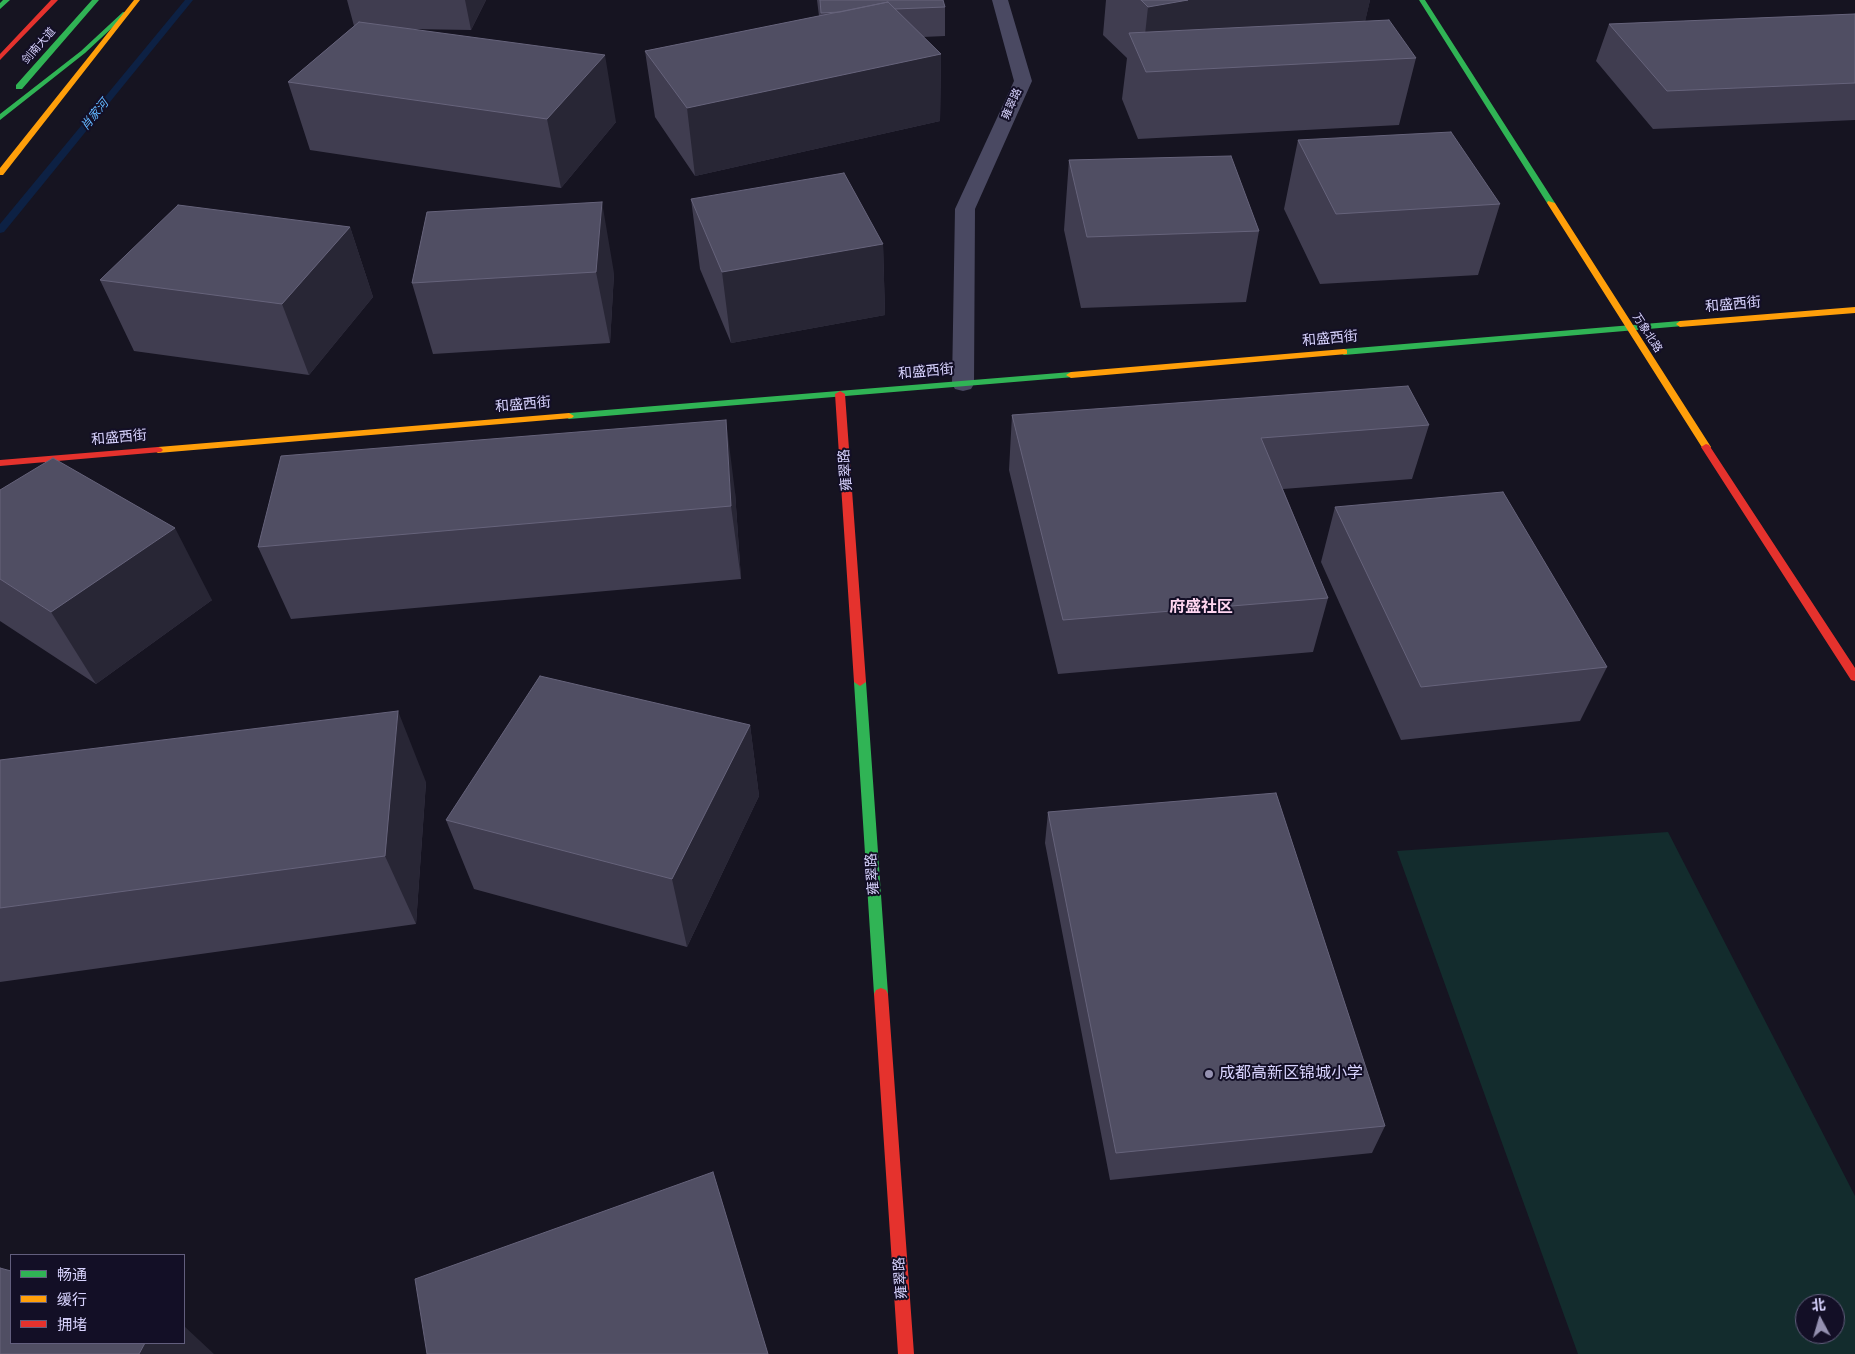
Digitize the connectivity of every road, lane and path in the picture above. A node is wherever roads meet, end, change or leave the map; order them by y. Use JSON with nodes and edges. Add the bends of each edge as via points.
{"nodes":[{"id":1,"x":7,"y":0,"type":"edge"},
{"id":2,"x":55,"y":0,"type":"edge"},
{"id":3,"x":96,"y":0,"type":"edge"},
{"id":4,"x":136,"y":0,"type":"edge"},
{"id":5,"x":1000,"y":0,"type":"edge"},
{"id":6,"x":1422,"y":0,"type":"edge"},
{"id":7,"x":0,"y":7,"type":"edge"},
{"id":8,"x":125,"y":12,"type":"junction"},
{"id":9,"x":0,"y":58,"type":"edge"},
{"id":10,"x":0,"y":108,"type":"edge"},
{"id":11,"x":0,"y":118,"type":"edge"},
{"id":12,"x":0,"y":173,"type":"edge"},
{"id":13,"x":1855,"y":310,"type":"edge"},
{"id":14,"x":1630,"y":330,"type":"junction"},
{"id":15,"x":963,"y":384,"type":"junction"},
{"id":16,"x":840,"y":394,"type":"junction"},
{"id":17,"x":0,"y":463,"type":"edge"},
{"id":18,"x":1855,"y":677,"type":"edge"},
{"id":19,"x":906,"y":1354,"type":"edge"}],
"edges":[{"from":1,"to":7,"type":"main road"},
{"from":2,"to":9,"type":"main road","name":"剑南大道"},
{"from":3,"to":10,"type":"main road","name":"剑南大道"},
{"from":4,"to":8,"type":"main road"},
{"from":5,"to":15,"type":"street","name":"雍翠路","via":[[1023,80],[965,209]]},
{"from":6,"to":14,"type":"main road","name":"万象北路"},
{"from":8,"to":11,"type":"main road","via":[[83,52]]},
{"from":8,"to":12,"type":"main road"},
{"from":13,"to":14,"type":"main road","name":"和盛西街"},
{"from":14,"to":15,"type":"main road","name":"和盛西街"},
{"from":14,"to":18,"type":"main road","name":"万象北路"},
{"from":15,"to":16,"type":"main road","name":"和盛西街"},
{"from":16,"to":17,"type":"main road","name":"和盛西街"},
{"from":16,"to":19,"type":"main road","name":"雍翠路"}]}
